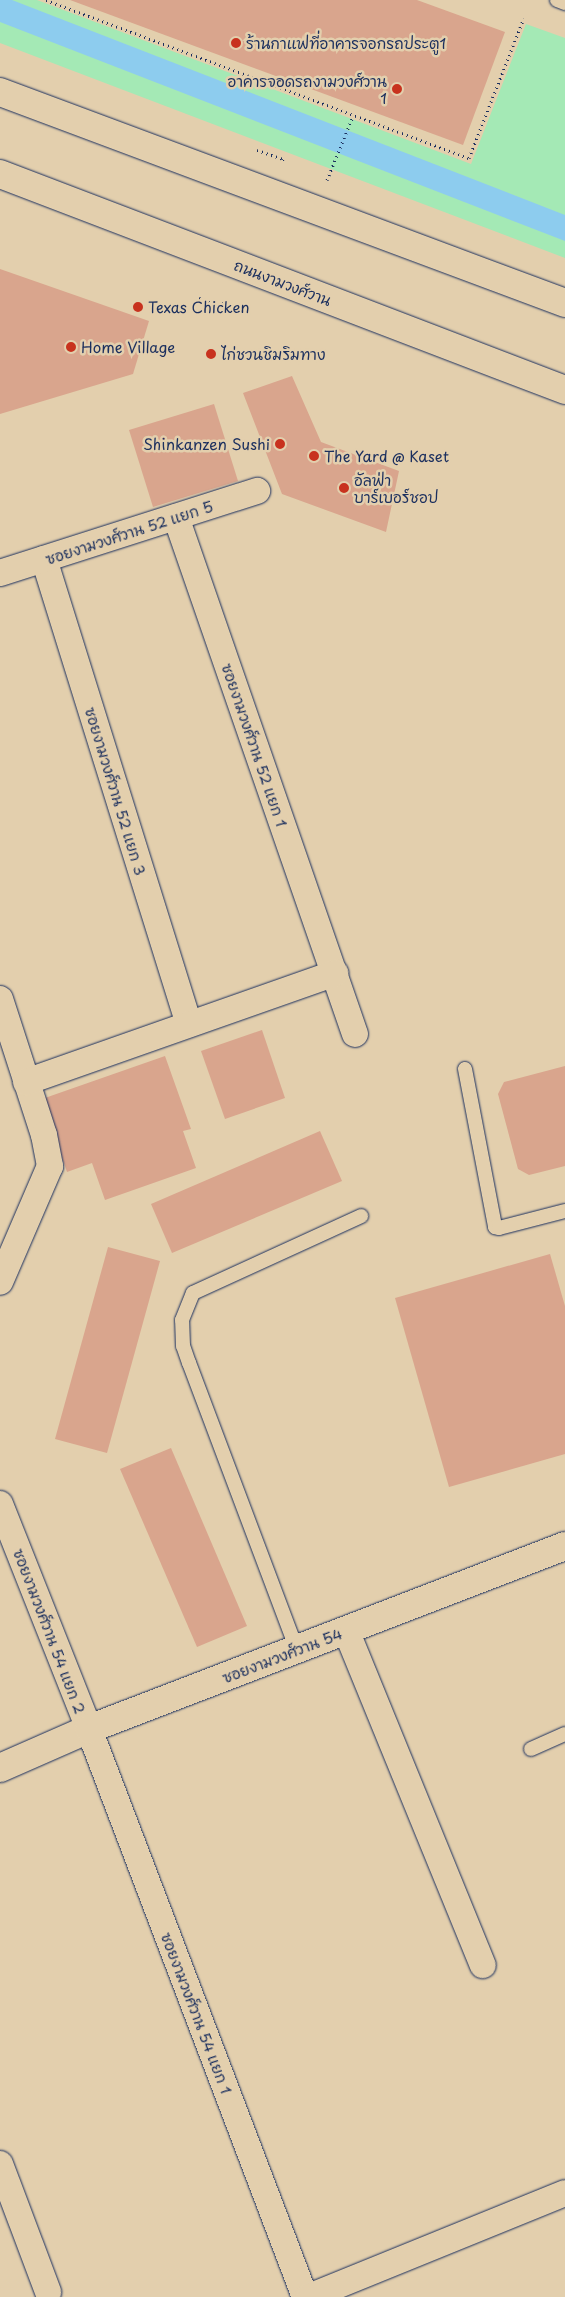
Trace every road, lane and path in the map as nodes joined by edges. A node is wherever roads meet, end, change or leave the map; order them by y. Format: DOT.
graph roads {
  1 [pos="46,0"];
  2 [pos="557,0"];
  3 [pos="565,3"];
  4 [pos="524,18"];
  5 [pos="0,92"];
  6 [pos="353,116"];
  7 [pos="258,150"];
  8 [pos="281,163"];
  9 [pos="0,174"];
  10 [pos="327,180"];
  11 [pos="199,298"];
  12 [pos="224,301"];
  13 [pos="565,303"];
  14 [pos="565,390"];
  15 [pos="257,491"];
  16 [pos="176,517"];
  17 [pos="44,559"];
  18 [pos="0,573"];
  19 [pos="334,973"];
  20 [pos="0,998"];
  21 [pos="189,1024"];
  22 [pos="355,1034"];
  23 [pos="466,1070"];
  24 [pos="26,1082"];
  25 [pos="565,1210"];
  26 [pos="361,1216"];
  27 [pos="0,1282"];
  28 [pos="0,1504"];
  29 [pos="565,1546"];
  30 [pos="346,1630"];
  31 [pos="297,1650"];
  32 [pos="89,1729"];
  33 [pos="565,1734"];
  34 [pos="531,1749"];
  35 [pos="0,1768"];
  36 [pos="483,1966"];
  37 [pos="0,2164"];
  38 [pos="565,2193"];
  39 [pos="48,2292"];
  40 [pos="305,2297"];
  41 [pos="309,2297"];
  1 -- 6 [label="path"];
  2 -- 3 [label="lane"];
  4 -- 6 [label="path"];
  5 -- 13 [label="main road"];
  6 -- 10 [label="path"];
  7 -- 8 [label="path"];
  9 -- 14 [label="main road, ถนนงามวงศ์วาน"];
  11 -- 12 [label="path"];
  15 -- 16 [label="street, ซอยงามวงศ์วาน 52 แยก 5"];
  16 -- 17 [label="street, ซอยงามวงศ์วาน 52 แยก 5"];
  16 -- 19 [label="street, ซอยงามวงศ์วาน 52 แยก 1"];
  17 -- 18 [label="street, ซอยงามวงศ์วาน 52 แยก 5"];
  17 -- 21 [label="street, ซอยงามวงศ์วาน 52 แยก 3"];
  19 -- 21 [label="street"];
  19 -- 22 [label="street, ซอยงามวงศ์วาน 52 แยก 1"];
  20 -- 24 [label="street"];
  21 -- 24 [label="street"];
  23 -- 25 [label="lane"];
  24 -- 27 [label="street"];
  26 -- 31 [label="lane"];
  28 -- 32 [label="street, ซอยงามวงศ์วาน 54 แยก 2"];
  29 -- 30 [label="main road, ซอยงามวงศ์วาน 54"];
  30 -- 31 [label="main road, ซอยงามวงศ์วาน 54"];
  30 -- 36 [label="street"];
  31 -- 32 [label="main road, ซอยงามวงศ์วาน 54"];
  32 -- 35 [label="main road, ซอยงามวงศ์วาน 54"];
  32 -- 40 [label="street, ซอยงามวงศ์วาน 54 แยก 1"];
  33 -- 34 [label="lane"];
  37 -- 39 [label="street"];
  38 -- 41 [label="street"];
}
